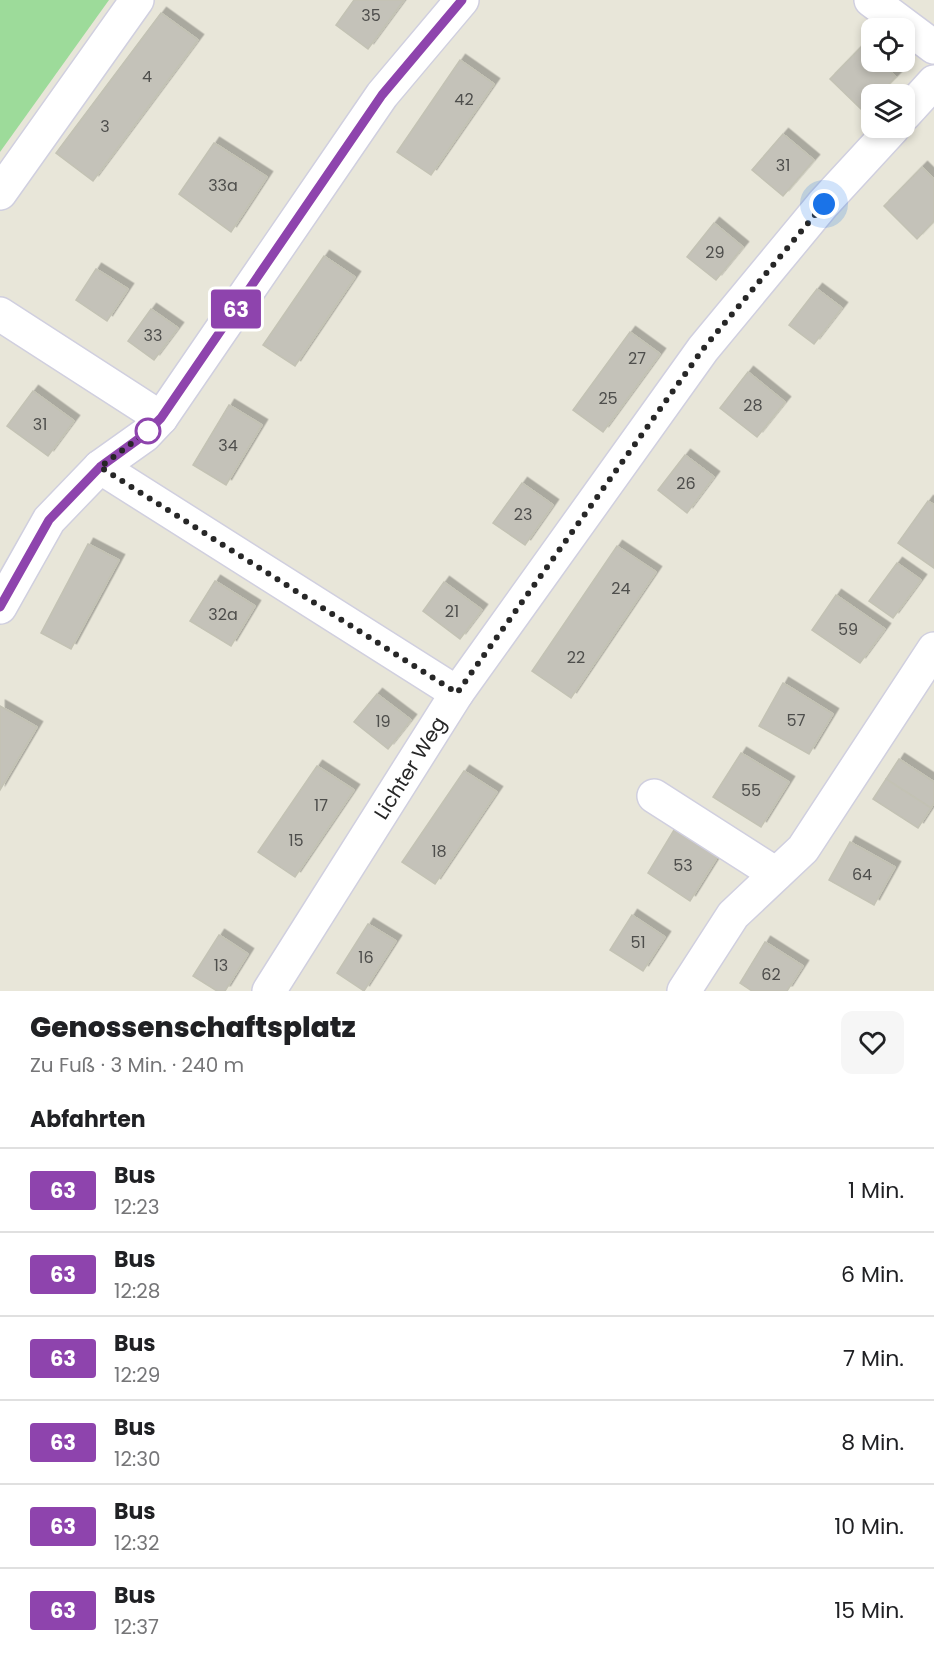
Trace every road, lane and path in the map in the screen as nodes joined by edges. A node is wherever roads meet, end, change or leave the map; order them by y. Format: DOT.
graph roads {
  1 [pos="137,0"];
  2 [pos="462,0"];
  3 [pos="871,0"];
  4 [pos="934,47"];
  5 [pos="934,82"];
  6 [pos="915,103"];
  7 [pos="884,138"];
  8 [pos="0,193"];
  9 [pos="0,314"];
  10 [pos="161,418"];
  11 [pos="100,467"];
  12 [pos="0,607"];
  13 [pos="934,649"];
  14 [pos="457,693"];
  15 [pos="654,796"];
  16 [pos="776,874"];
  17 [pos="269,991"];
  18 [pos="684,991"];
  1 -- 8 [label="street"];
  2 -- 10 [label="street"];
  3 -- 4 [label="street"];
  5 -- 6 [label="street"];
  7 -- 14 [label="street, Lichter Weg"];
  9 -- 10 [label="street"];
  10 -- 11 [label="street"];
  11 -- 12 [label="street"];
  11 -- 14 [label="street"];
  13 -- 16 [label="street"];
  14 -- 17 [label="street, Lichter Weg"];
  15 -- 16 [label="street"];
  16 -- 18 [label="street"];
}
